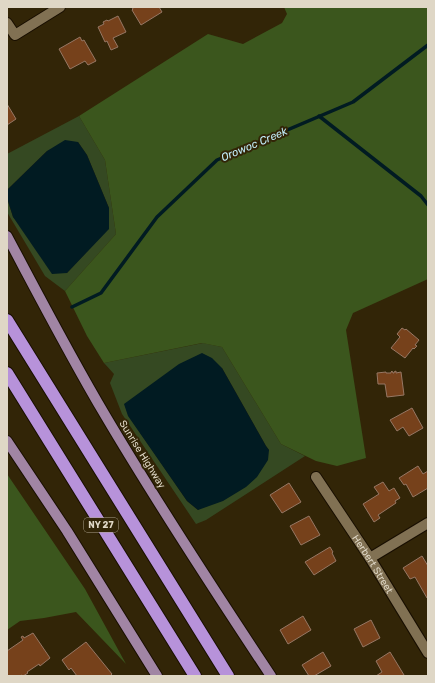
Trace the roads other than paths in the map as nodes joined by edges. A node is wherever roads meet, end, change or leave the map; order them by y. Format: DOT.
graph roads {
  1 [pos="60,7"];
  2 [pos="7,23"];
  3 [pos="7,236"];
  4 [pos="7,320"];
  5 [pos="7,373"];
  6 [pos="7,440"];
  7 [pos="316,477"];
  8 [pos="428,523"];
  9 [pos="370,558"];
  10 [pos="203,636"];
  11 [pos="428,653"];
  12 [pos="157,676"];
  13 [pos="195,676"];
  14 [pos="228,676"];
  15 [pos="236,676"];
  16 [pos="270,676"];
  1 -- 2 [label="street"];
  3 -- 16 [label="main road, Sunrise Highway"];
  4 -- 10 [label="highway, NY 27"];
  5 -- 13 [label="highway, NY 27"];
  6 -- 12 [label="main road"];
  7 -- 9 [label="street, Herbert Street"];
  8 -- 9 [label="street"];
  9 -- 11 [label="street, Herbert Street"];
  10 -- 14 [label="highway, NY 27"];
  10 -- 15 [label="highway"];
}
